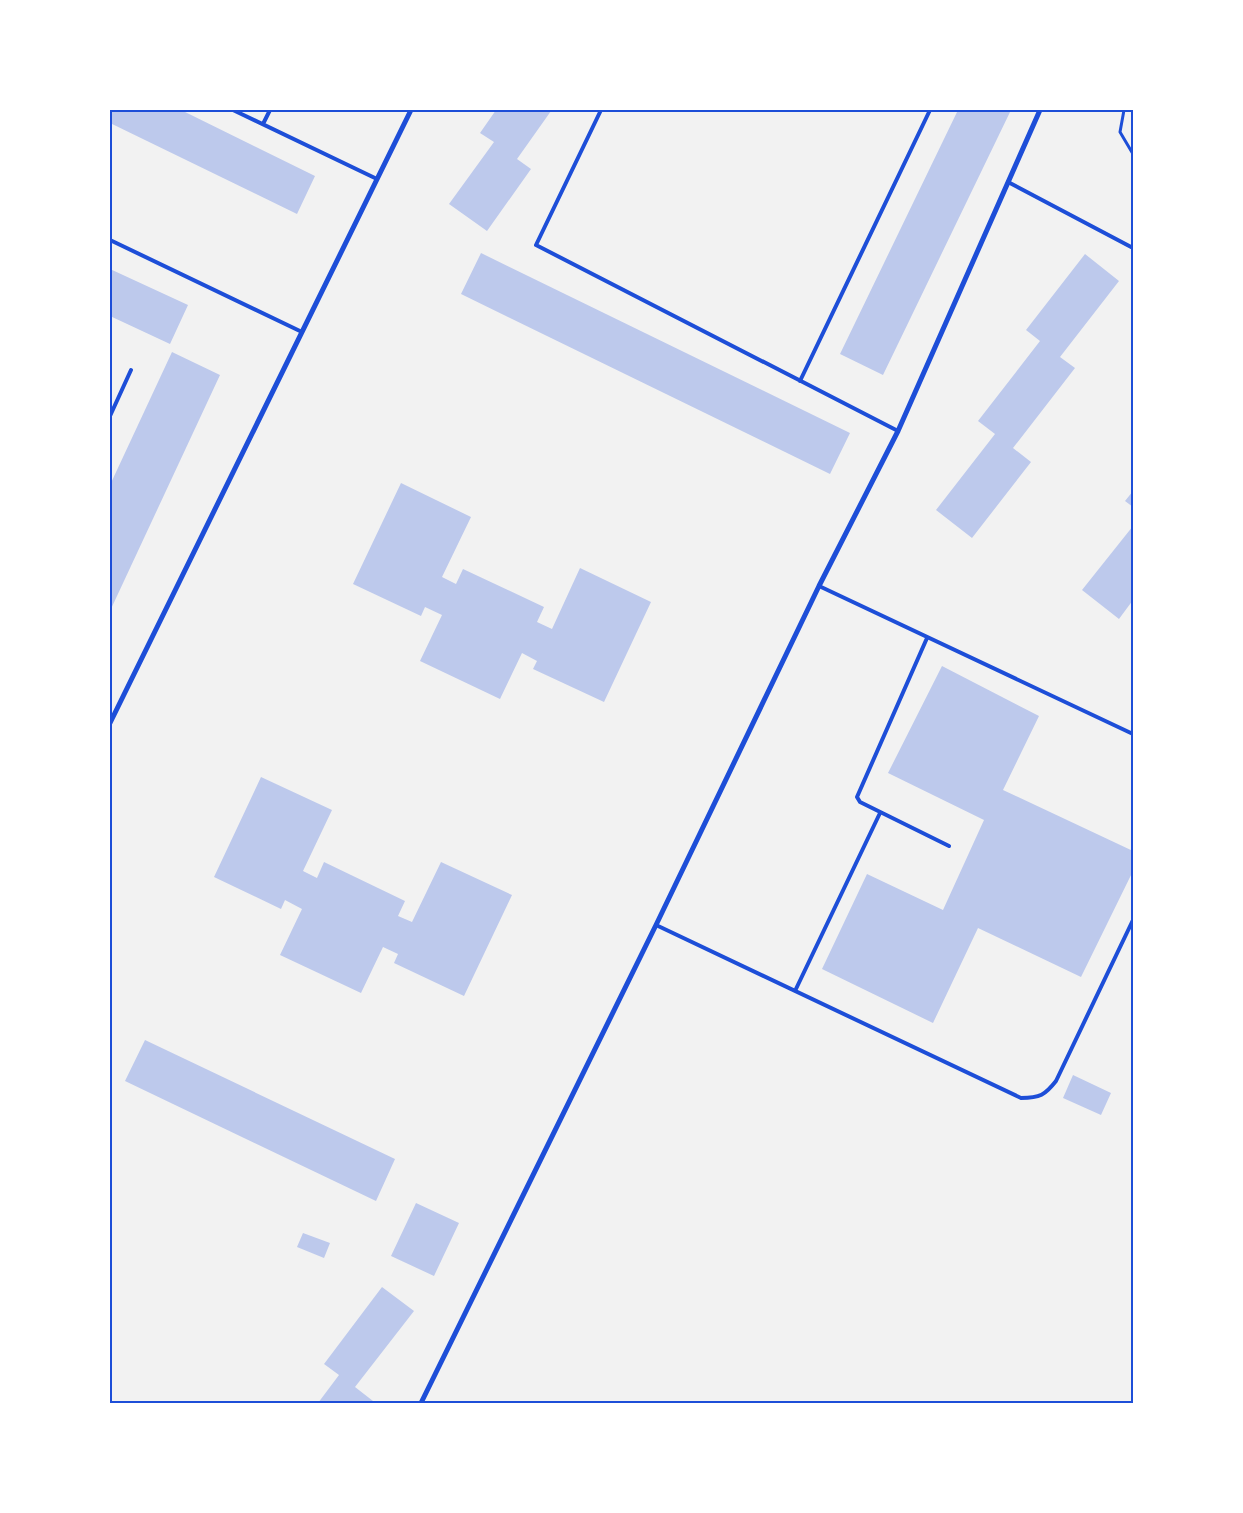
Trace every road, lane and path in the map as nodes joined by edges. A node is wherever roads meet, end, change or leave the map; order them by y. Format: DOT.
graph roads {
  1 [pos="233,110"];
  2 [pos="270,110"];
  3 [pos="411,110"];
  4 [pos="601,110"];
  5 [pos="930,110"];
  6 [pos="1040,110"];
  7 [pos="1124,110"];
  8 [pos="263,124"];
  9 [pos="1133,154"];
  10 [pos="377,179"];
  11 [pos="1008,182"];
  12 [pos="110,240"];
  13 [pos="1133,248"];
  14 [pos="302,332"];
  15 [pos="131,370"];
  16 [pos="800,381"];
  17 [pos="110,416"];
  18 [pos="898,431"];
  19 [pos="819,586"];
  20 [pos="927,638"];
  21 [pos="110,723"];
  22 [pos="1133,734"];
  23 [pos="880,813"];
  24 [pos="949,846"];
  25 [pos="1133,920"];
  26 [pos="656,925"];
  27 [pos="795,991"];
  28 [pos="420,1403"];
  1 -- 8 [label="lane"];
  2 -- 8 [label="lane"];
  3 -- 10 [label="street"];
  4 -- 16 [label="lane"];
  5 -- 16 [label="lane"];
  6 -- 11 [label="street"];
  7 -- 9 [label="path"];
  8 -- 10 [label="lane"];
  10 -- 14 [label="street"];
  11 -- 13 [label="lane"];
  11 -- 18 [label="street"];
  12 -- 14 [label="lane"];
  14 -- 21 [label="street"];
  15 -- 17 [label="lane"];
  16 -- 18 [label="lane"];
  18 -- 19 [label="street"];
  19 -- 20 [label="lane"];
  19 -- 26 [label="street"];
  20 -- 22 [label="lane"];
  20 -- 23 [label="lane"];
  23 -- 24 [label="lane"];
  23 -- 27 [label="lane"];
  25 -- 27 [label="lane"];
  26 -- 27 [label="lane"];
  26 -- 28 [label="street"];
}
